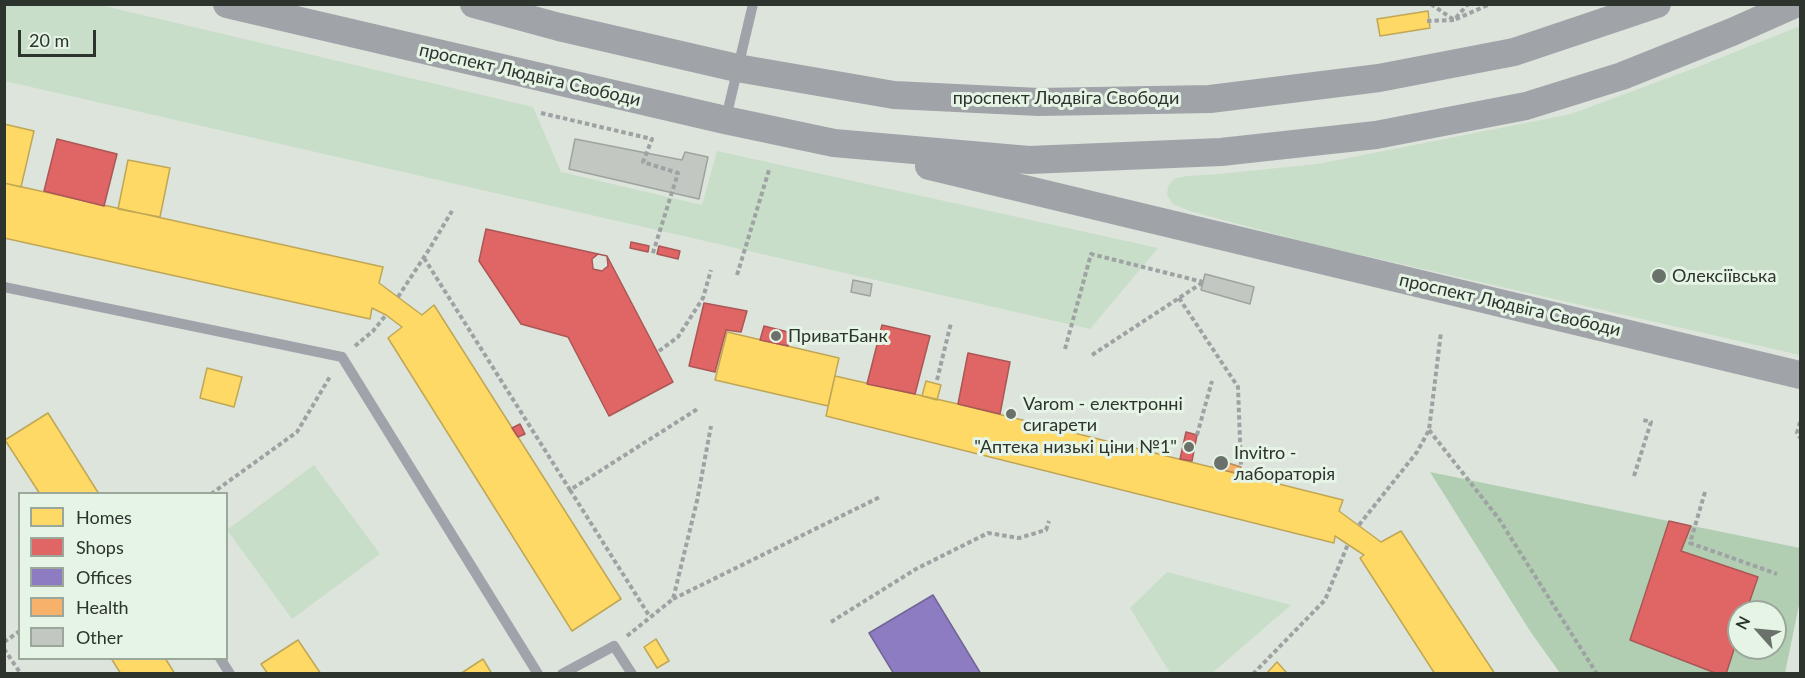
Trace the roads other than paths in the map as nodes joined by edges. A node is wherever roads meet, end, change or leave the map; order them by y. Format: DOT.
graph roads {
  1 [pos="227,4"];
  2 [pos="474,4"];
  3 [pos="753,4"];
  4 [pos="1657,4"];
  5 [pos="1795,4"];
  6 [pos="737,68"];
  7 [pos="725,120"];
  8 [pos="834,143"];
  9 [pos="4,287"];
  10 [pos="1800,375"];
  11 [pos="221,660"];
  12 [pos="230,674"];
  13 [pos="538,674"];
  14 [pos="562,674"];
  15 [pos="632,674"];
  1 -- 7 [label="main road, проспект Людвіга Свободи"];
  2 -- 6 [label="main road, проспект Людвіга Свободи"];
  3 -- 6 [label="lane"];
  4 -- 6 [label="main road, проспект Людвіга Свободи"];
  5 -- 8 [label="main road, проспект Людвіга Свободи"];
  6 -- 7 [label="lane"];
  7 -- 8 [label="main road, проспект Людвіга Свободи"];
  8 -- 10 [label="main road, проспект Людвіга Свободи"];
  9 -- 13 [label="lane"];
  11 -- 12 [label="lane"];
  14 -- 15 [label="lane"];
}
